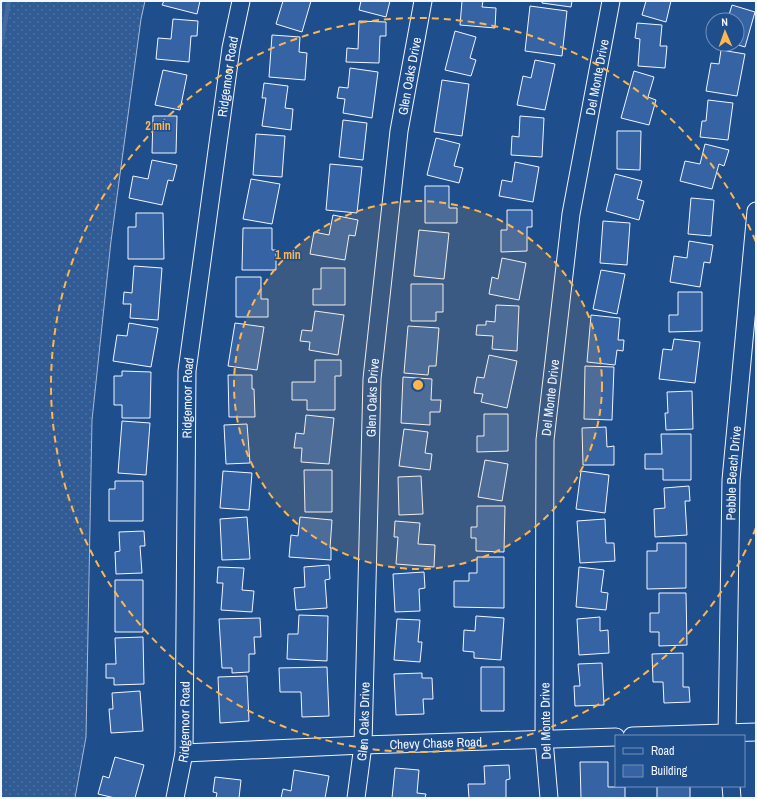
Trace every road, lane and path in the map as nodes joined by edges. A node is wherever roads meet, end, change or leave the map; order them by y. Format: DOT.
graph roads {
  1 [pos="241,1"];
  2 [pos="423,1"];
  3 [pos="611,1"];
  4 [pos="756,211"];
  5 [pos="756,732"];
  6 [pos="727,734"];
  7 [pos="680,735"];
  8 [pos="615,737"];
  9 [pos="544,740"];
  10 [pos="363,745"];
  11 [pos="184,753"];
  12 [pos="731,787"];
  13 [pos="175,798"];
  14 [pos="356,798"];
  15 [pos="549,798"];
  16 [pos="732,798"];
  1 -- 11 [label="street, Ridgemoor Road"];
  2 -- 10 [label="street, Glen Oaks Drive"];
  3 -- 9 [label="street, Del Monte Drive"];
  4 -- 6 [label="street, Pebble Beach Drive"];
  5 -- 6 [label="street"];
  6 -- 7 [label="street"];
  8 -- 9 [label="street, Chevy Chase Road"];
  9 -- 10 [label="street, Chevy Chase Road"];
  9 -- 15 [label="street, Del Monte Drive"];
  10 -- 11 [label="street, Chevy Chase Road"];
  10 -- 14 [label="street, Glen Oaks Drive"];
  11 -- 13 [label="street, Ridgemoor Road"];
  12 -- 16 [label="street"];
}
